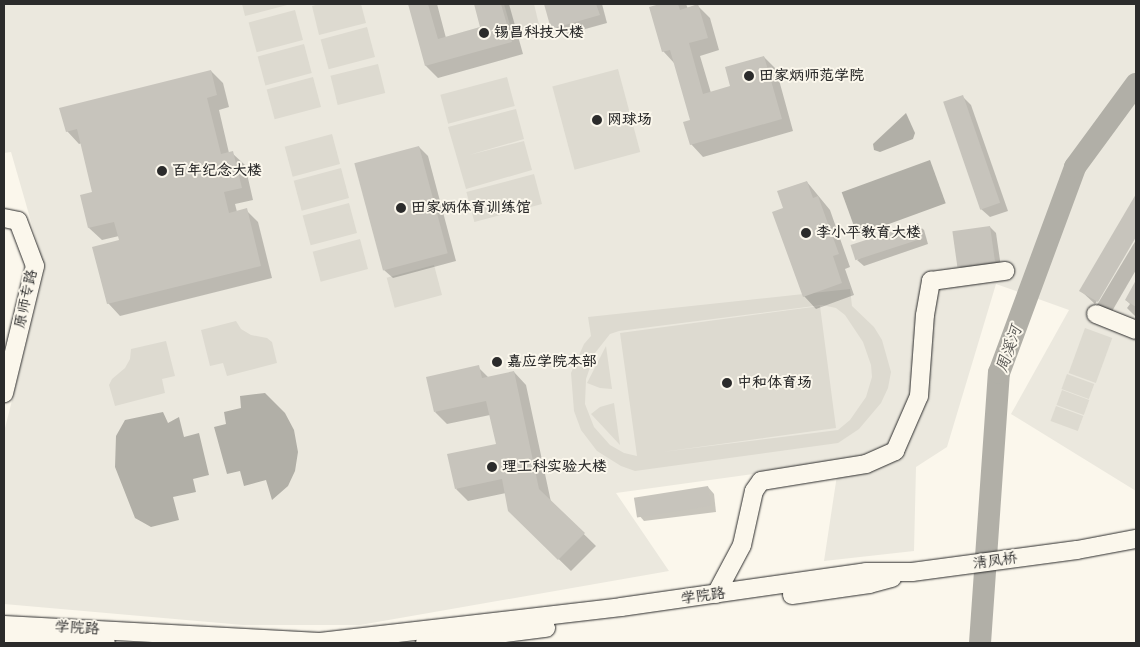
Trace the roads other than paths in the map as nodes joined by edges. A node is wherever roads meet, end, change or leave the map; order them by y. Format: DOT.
graph roads {
  1 [pos="4,218"];
  2 [pos="1005,270"];
  3 [pos="1096,314"];
  4 [pos="1136,330"];
  5 [pos="4,393"];
  6 [pos="1136,539"];
  7 [pos="912,572"];
  8 [pos="716,594"];
  9 [pos="4,624"];
  10 [pos="4,638"];
  11 [pos="106,643"];
  12 [pos="424,643"];
  1 -- 5 [label="street, 原师专路"];
  2 -- 8 [label="street"];
  3 -- 4 [label="street"];
  6 -- 7 [label="street, 清凤桥"];
  7 -- 8 [label="street, 学院路"];
  7 -- 12 [label="street, 学院路"];
  8 -- 9 [label="street, 学院路"];
  10 -- 11 [label="street, 学院路"];
}
